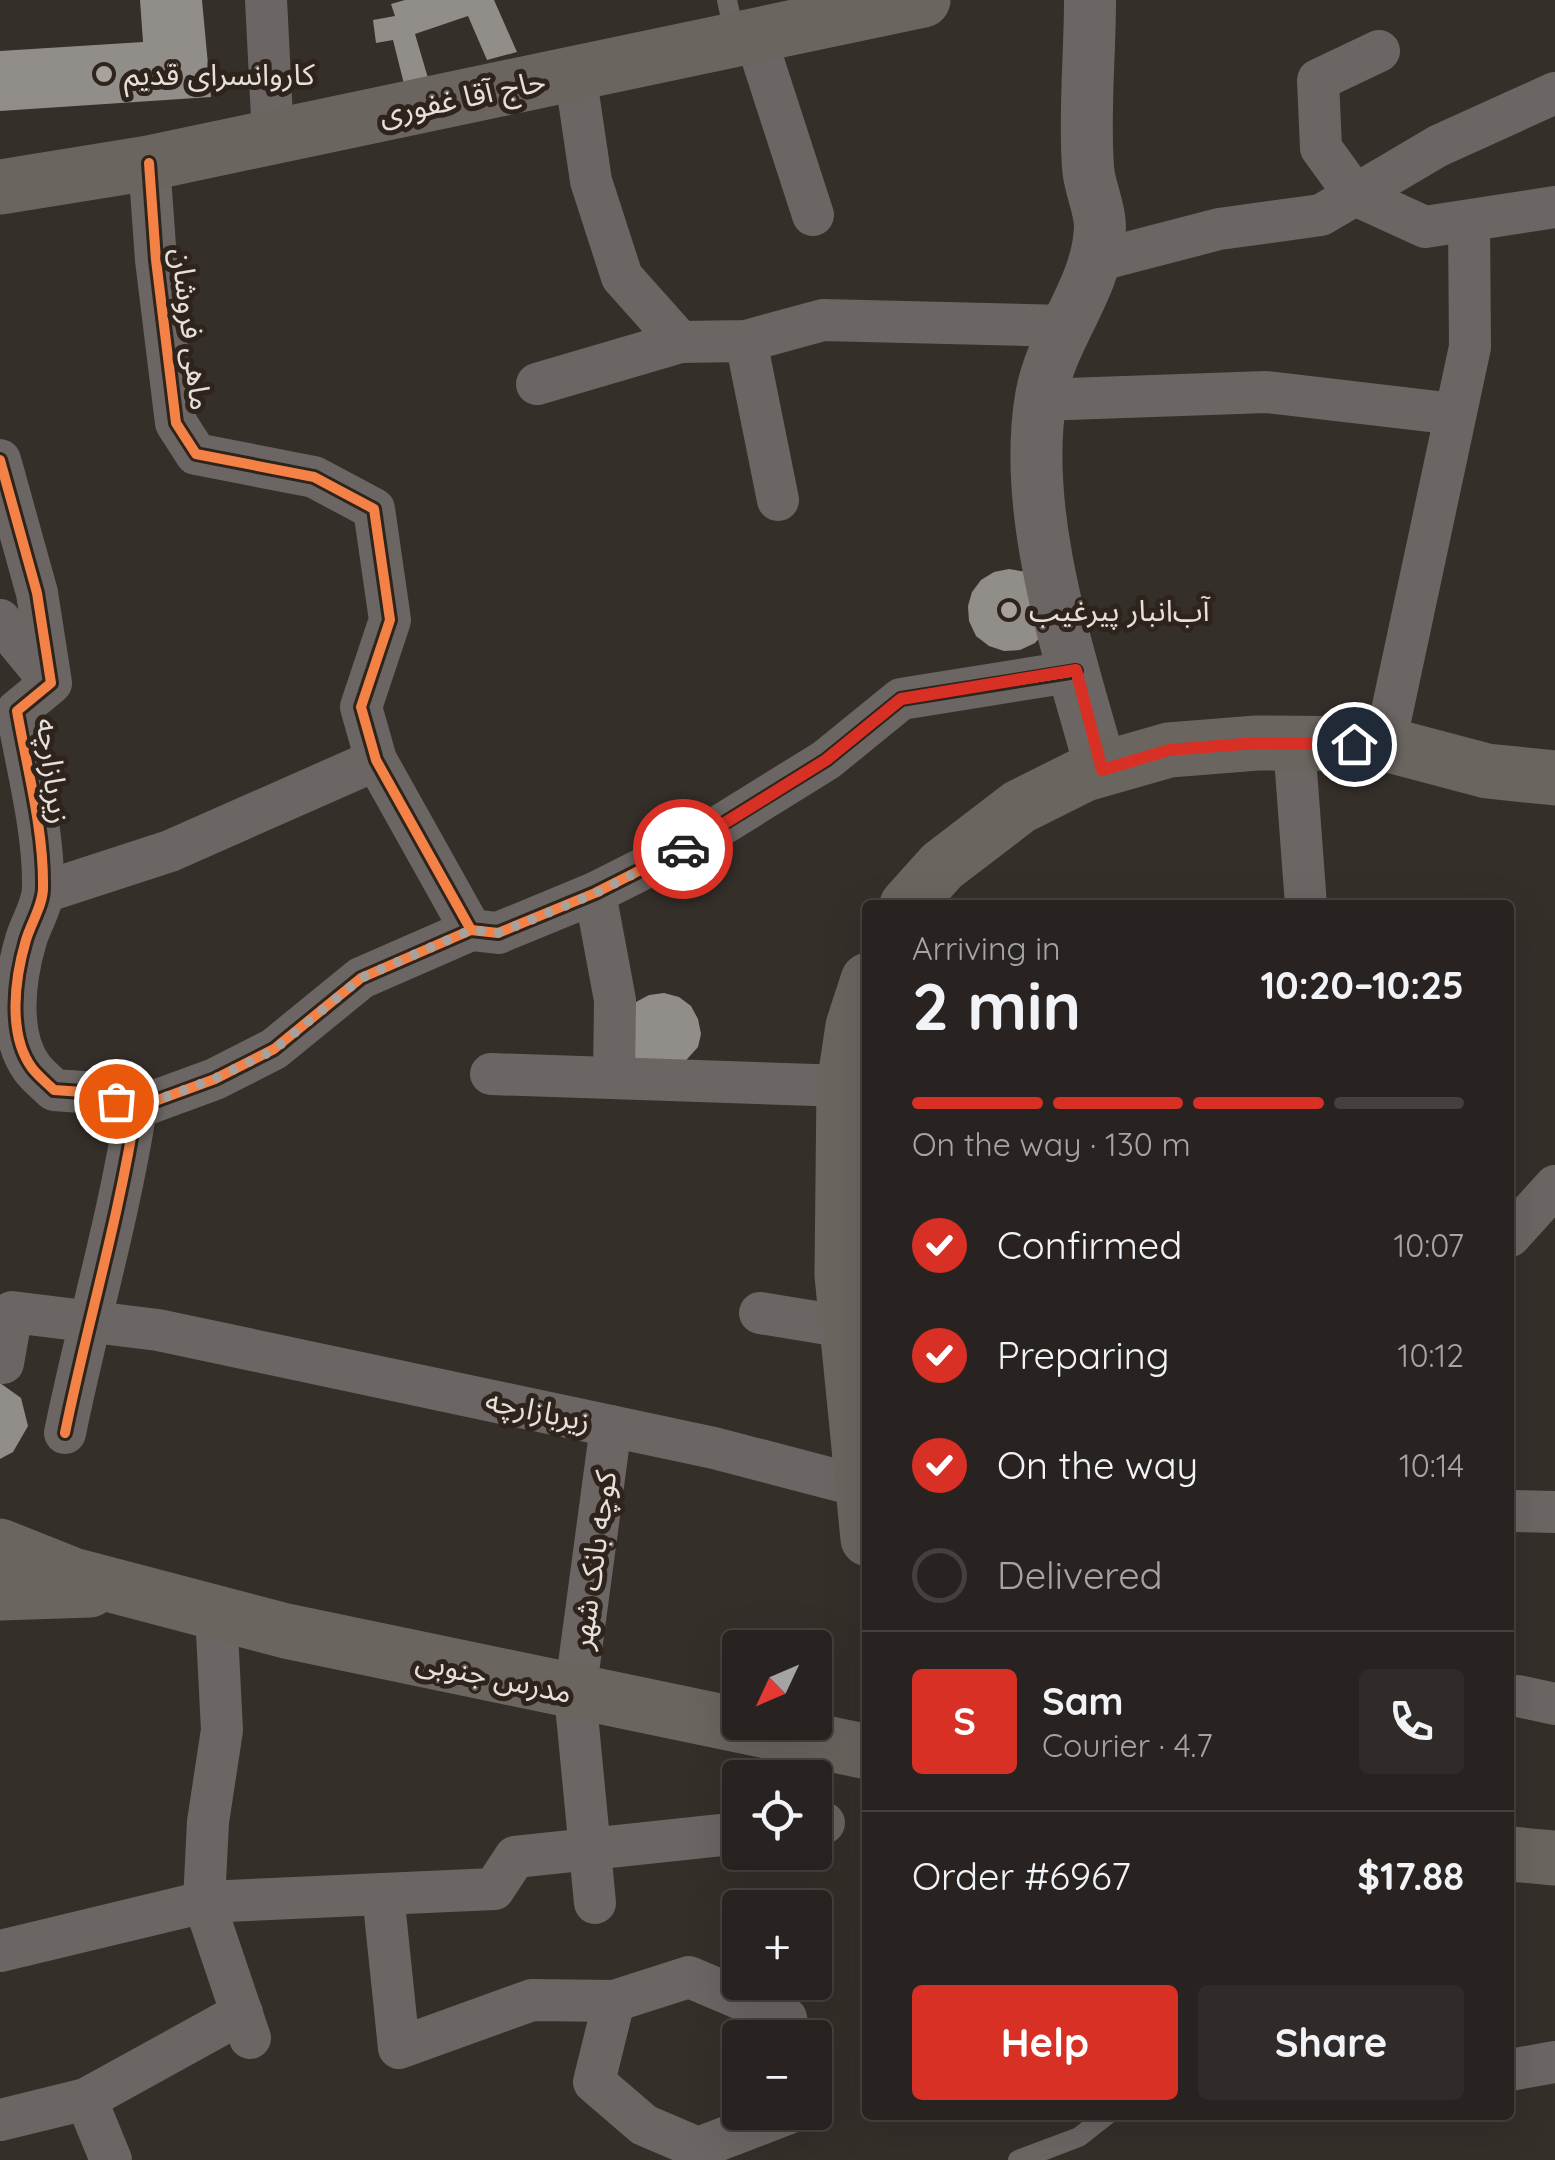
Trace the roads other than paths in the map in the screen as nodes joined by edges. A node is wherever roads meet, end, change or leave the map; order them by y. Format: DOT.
graph roads {
  1 [pos="266,0"];
  2 [pos="923,0"];
  3 [pos="1090,0"];
  4 [pos="740,25"];
  5 [pos="1379,51"];
  6 [pos="576,73"];
  7 [pos="1555,93"];
  8 [pos="273,136"];
  9 [pos="149,163"];
  10 [pos="0,187"];
  11 [pos="1355,195"];
  12 [pos="1555,206"];
  13 [pos="813,215"];
  14 [pos="1469,221"];
  15 [pos="1096,262"];
  16 [pos="1065,326"];
  17 [pos="746,341"];
  18 [pos="680,342"];
  19 [pos="537,384"];
  20 [pos="1040,400"];
  21 [pos="1455,414"];
  22 [pos="0,460"];
  23 [pos="778,500"];
  24 [pos="0,620"];
  25 [pos="1076,670"];
  26 [pos="51,682"];
  27 [pos="1294,744"];
  28 [pos="1384,744"];
  29 [pos="12,760"];
  30 [pos="376,760"];
  31 [pos="1102,770"];
  32 [pos="1555,778"];
  33 [pos="44,892"];
  34 [pos="596,893"];
  35 [pos="911,900"];
  36 [pos="1306,900"];
  37 [pos="471,930"];
  38 [pos="862,998"];
  39 [pos="491,1074"];
  40 [pos="614,1078"];
  41 [pos="844,1086"];
  42 [pos="136,1108"];
  43 [pos="1555,1186"];
  44 [pos="1514,1232"];
  45 [pos="760,1312"];
  46 [pos="88,1320"];
  47 [pos="846,1327"];
  48 [pos="0,1363"];
  49 [pos="611,1426"];
  50 [pos="65,1434"];
  51 [pos="862,1469"];
  52 [pos="862,1503"];
  53 [pos="1514,1511"];
  54 [pos="1555,1512"];
  55 [pos="0,1546"];
  56 [pos="123,1588"];
  57 [pos="0,1593"];
  58 [pos="216,1614"];
  59 [pos="576,1694"];
  60 [pos="862,1751"];
  61 [pos="722,1834"];
  62 [pos="590,1849"];
  63 [pos="1514,1854"];
  64 [pos="1555,1858"];
  65 [pos="383,1894"];
  66 [pos="204,1902"];
  67 [pos="595,1903"];
  68 [pos="0,1951"];
  69 [pos="614,2001"];
  70 [pos="786,2020"];
  71 [pos="1555,2062"];
  72 [pos="1514,2069"];
  73 [pos="86,2098"];
  74 [pos="0,2120"];
  75 [pos="1101,2120"];
  76 [pos="745,2130"];
  77 [pos="111,2160"];
  78 [pos="1018,2160"];
  1 -- 8 [label="street"];
  2 -- 4 [label="main road, حاج آقا غفوری"];
  3 -- 15 [label="street"];
  4 -- 6 [label="main road, حاج آقا غفوری"];
  4 -- 13 [label="street"];
  5 -- 11 [label="street"];
  6 -- 8 [label="main road, حاج آقا غفوری"];
  6 -- 18 [label="street"];
  7 -- 11 [label="street"];
  8 -- 9 [label="main road, حاج آقا غفوری"];
  9 -- 10 [label="main road, حاج آقا غفوری"];
  9 -- 30 [label="street, ماهی فروشان"];
  11 -- 14 [label="street"];
  11 -- 15 [label="street"];
  12 -- 14 [label="street"];
  14 -- 21 [label="street"];
  15 -- 16 [label="street"];
  16 -- 17 [label="street"];
  16 -- 20 [label="street"];
  17 -- 18 [label="street"];
  17 -- 23 [label="street"];
  18 -- 19 [label="street"];
  20 -- 21 [label="street"];
  20 -- 25 [label="street"];
  21 -- 28 [label="street"];
  22 -- 26 [label="street, زیربازارچه"];
  24 -- 26 [label="street"];
  25 -- 31 [label="street"];
  25 -- 34 [label="street"];
  26 -- 29 [label="street, زیربازارچه"];
  27 -- 28 [label="main road"];
  27 -- 31 [label="main road"];
  27 -- 36 [label="street"];
  28 -- 32 [label="main road"];
  29 -- 33 [label="street, زیربازارچه"];
  30 -- 33 [label="street"];
  30 -- 37 [label="street, ماهی فروشان"];
  31 -- 35 [label="main road"];
  33 -- 42 [label="street, زیربازارچه"];
  34 -- 37 [label="street"];
  34 -- 40 [label="street"];
  37 -- 42 [label="street"];
  38 -- 41 [label="main road"];
  39 -- 40 [label="street"];
  40 -- 41 [label="street"];
  41 -- 47 [label="main road"];
  42 -- 46 [label="street"];
  43 -- 44 [label="street"];
  45 -- 47 [label="street"];
  46 -- 48 [label="street, زیربازارچه"];
  46 -- 49 [label="street, زیربازارچه"];
  46 -- 50 [label="street"];
  47 -- 51 [label="main road"];
  49 -- 52 [label="street, زیربازارچه"];
  49 -- 59 [label="street, کوچه بانک شهر"];
  53 -- 54 [label="street"];
  55 -- 56 [label="main road, مدرس جنوبی"];
  56 -- 57 [label="main road"];
  56 -- 58 [label="main road, مدرس جنوبی"];
  58 -- 59 [label="main road, مدرس جنوبی"];
  58 -- 66 [label="street"];
  59 -- 60 [label="main road, مدرس جنوبی"];
  59 -- 62 [label="street, کوچه بانک شهر"];
  61 -- 62 [label="street"];
  62 -- 65 [label="street"];
  62 -- 67 [label="street, کوچه بانک شهر"];
  63 -- 64 [label="main road"];
  65 -- 66 [label="street"];
  65 -- 69 [label="street"];
  66 -- 68 [label="street"];
  66 -- 73 [label="street"];
  69 -- 70 [label="street"];
  69 -- 76 [label="street"];
  71 -- 72 [label="street"];
  73 -- 74 [label="street"];
  73 -- 77 [label="street"];
  75 -- 78 [label="lane"];
}
